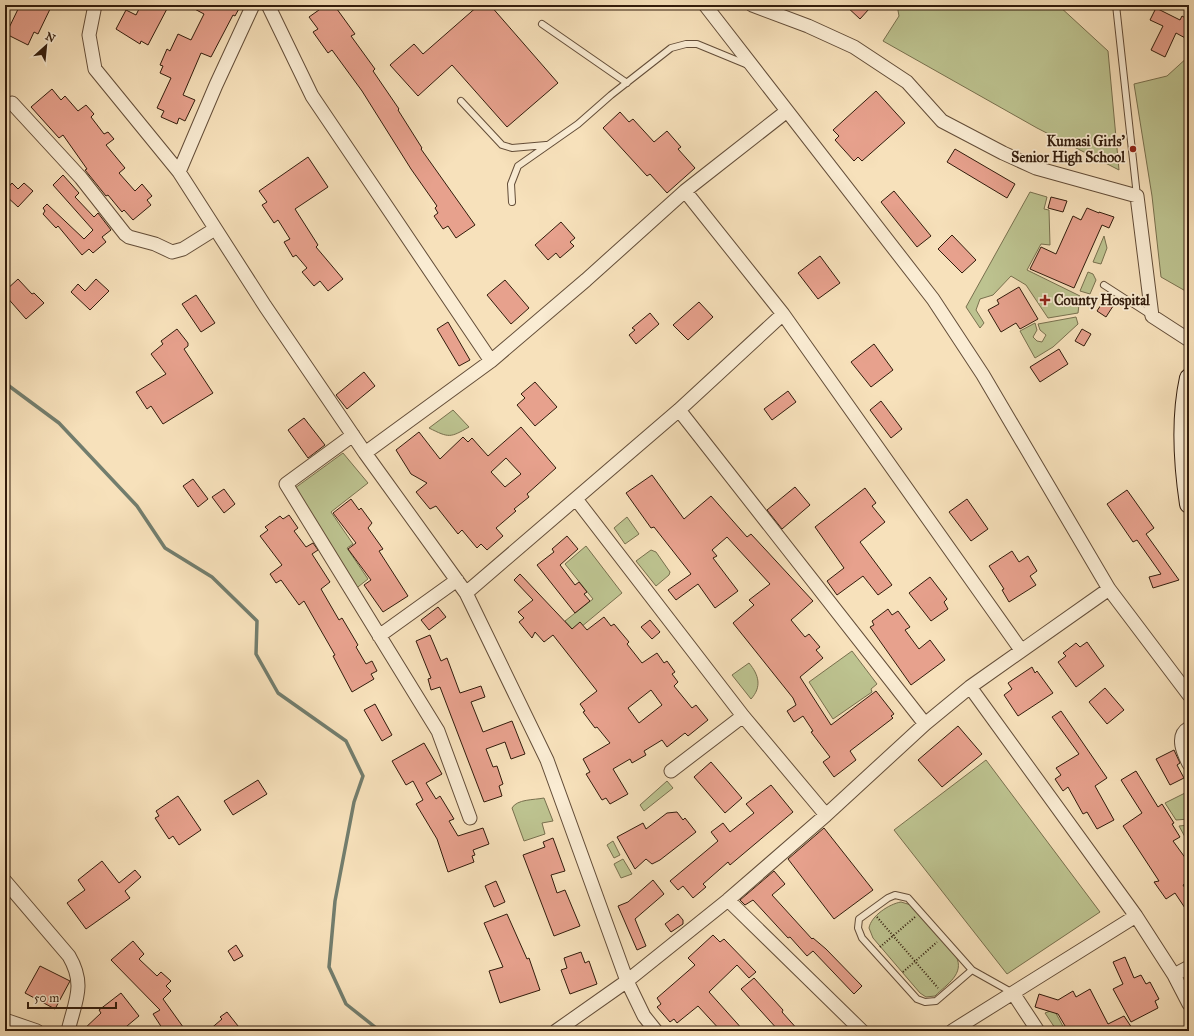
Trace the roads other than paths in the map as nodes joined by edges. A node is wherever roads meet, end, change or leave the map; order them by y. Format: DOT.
graph roads {
  1 [pos="95,5"];
  2 [pos="253,5"];
  3 [pos="268,5"];
  4 [pos="705,5"];
  5 [pos="752,5"];
  6 [pos="1116,5"];
  7 [pos="542,24"];
  8 [pos="753,67"];
  9 [pos="627,83"];
  10 [pos="461,101"];
  11 [pos="12,102"];
  12 [pos="786,111"];
  13 [pos="548,145"];
  14 [pos="179,172"];
  15 [pos="685,191"];
  16 [pos="1138,196"];
  17 [pos="512,202"];
  18 [pos="215,229"];
  19 [pos="1104,285"];
  20 [pos="783,314"];
  21 [pos="1152,316"];
  22 [pos="1189,340"];
  23 [pos="491,361"];
  24 [pos="1189,378"];
  25 [pos="679,410"];
  26 [pos="353,435"];
  27 [pos="365,453"];
  28 [pos="576,499"];
  29 [pos="1189,504"];
  30 [pos="457,580"];
  31 [pos="1109,589"];
  32 [pos="466,593"];
  33 [pos="379,636"];
  34 [pos="1021,650"];
  35 [pos="970,687"];
  36 [pos="1189,695"];
  37 [pos="743,716"];
  38 [pos="925,724"];
  39 [pos="1189,728"];
  40 [pos="1189,764"];
  41 [pos="671,771"];
  42 [pos="826,815"];
  43 [pos="470,818"];
  44 [pos="5,881"];
  45 [pos="728,900"];
  46 [pos="1136,916"];
  47 [pos="1189,966"];
  48 [pos="972,970"];
  49 [pos="1174,975"];
  50 [pos="627,981"];
  51 [pos="1013,992"];
  52 [pos="1189,1004"];
  53 [pos="5,1020"];
  54 [pos="36,1031"];
  55 [pos="68,1031"];
  56 [pos="556,1031"];
  57 [pos="656,1031"];
  58 [pos="862,1031"];
  59 [pos="952,1031"];
  60 [pos="1038,1031"];
  1 -- 14 [label="street"];
  2 -- 14 [label="street"];
  3 -- 23 [label="street"];
  4 -- 8 [label="street"];
  5 -- 16 [label="street"];
  6 -- 16 [label="lane"];
  7 -- 9 [label="lane"];
  8 -- 9 [label="lane"];
  8 -- 12 [label="street"];
  9 -- 13 [label="lane"];
  10 -- 13 [label="lane"];
  11 -- 18 [label="street"];
  12 -- 15 [label="street"];
  12 -- 31 [label="street"];
  13 -- 17 [label="lane"];
  14 -- 18 [label="street"];
  15 -- 20 [label="street"];
  15 -- 23 [label="street"];
  16 -- 21 [label="street"];
  18 -- 26 [label="street"];
  19 -- 21 [label="lane"];
  20 -- 25 [label="street"];
  20 -- 34 [label="street"];
  21 -- 22 [label="street"];
  23 -- 27 [label="street"];
  24 -- 29 [label="main road"];
  25 -- 28 [label="street"];
  25 -- 38 [label="street"];
  26 -- 27 [label="street"];
  26 -- 33 [label="street"];
  27 -- 30 [label="street"];
  28 -- 32 [label="street"];
  28 -- 37 [label="street"];
  30 -- 32 [label="street"];
  30 -- 33 [label="street"];
  31 -- 34 [label="street"];
  31 -- 36 [label="street"];
  32 -- 50 [label="street"];
  33 -- 43 [label="street"];
  34 -- 35 [label="street"];
  35 -- 38 [label="street"];
  35 -- 46 [label="street"];
  37 -- 41 [label="street"];
  37 -- 42 [label="street"];
  38 -- 42 [label="street"];
  39 -- 40 [label="street"];
  42 -- 45 [label="street"];
  44 -- 55 [label="street"];
  45 -- 50 [label="street"];
  45 -- 58 [label="street"];
  46 -- 49 [label="street"];
  46 -- 51 [label="street"];
  47 -- 49 [label="street"];
  48 -- 48 [label="lane"];
  48 -- 51 [label="lane"];
  49 -- 52 [label="street"];
  50 -- 56 [label="street"];
  50 -- 57 [label="street"];
  51 -- 59 [label="street"];
  51 -- 60 [label="street"];
  53 -- 54 [label="street"];
}
